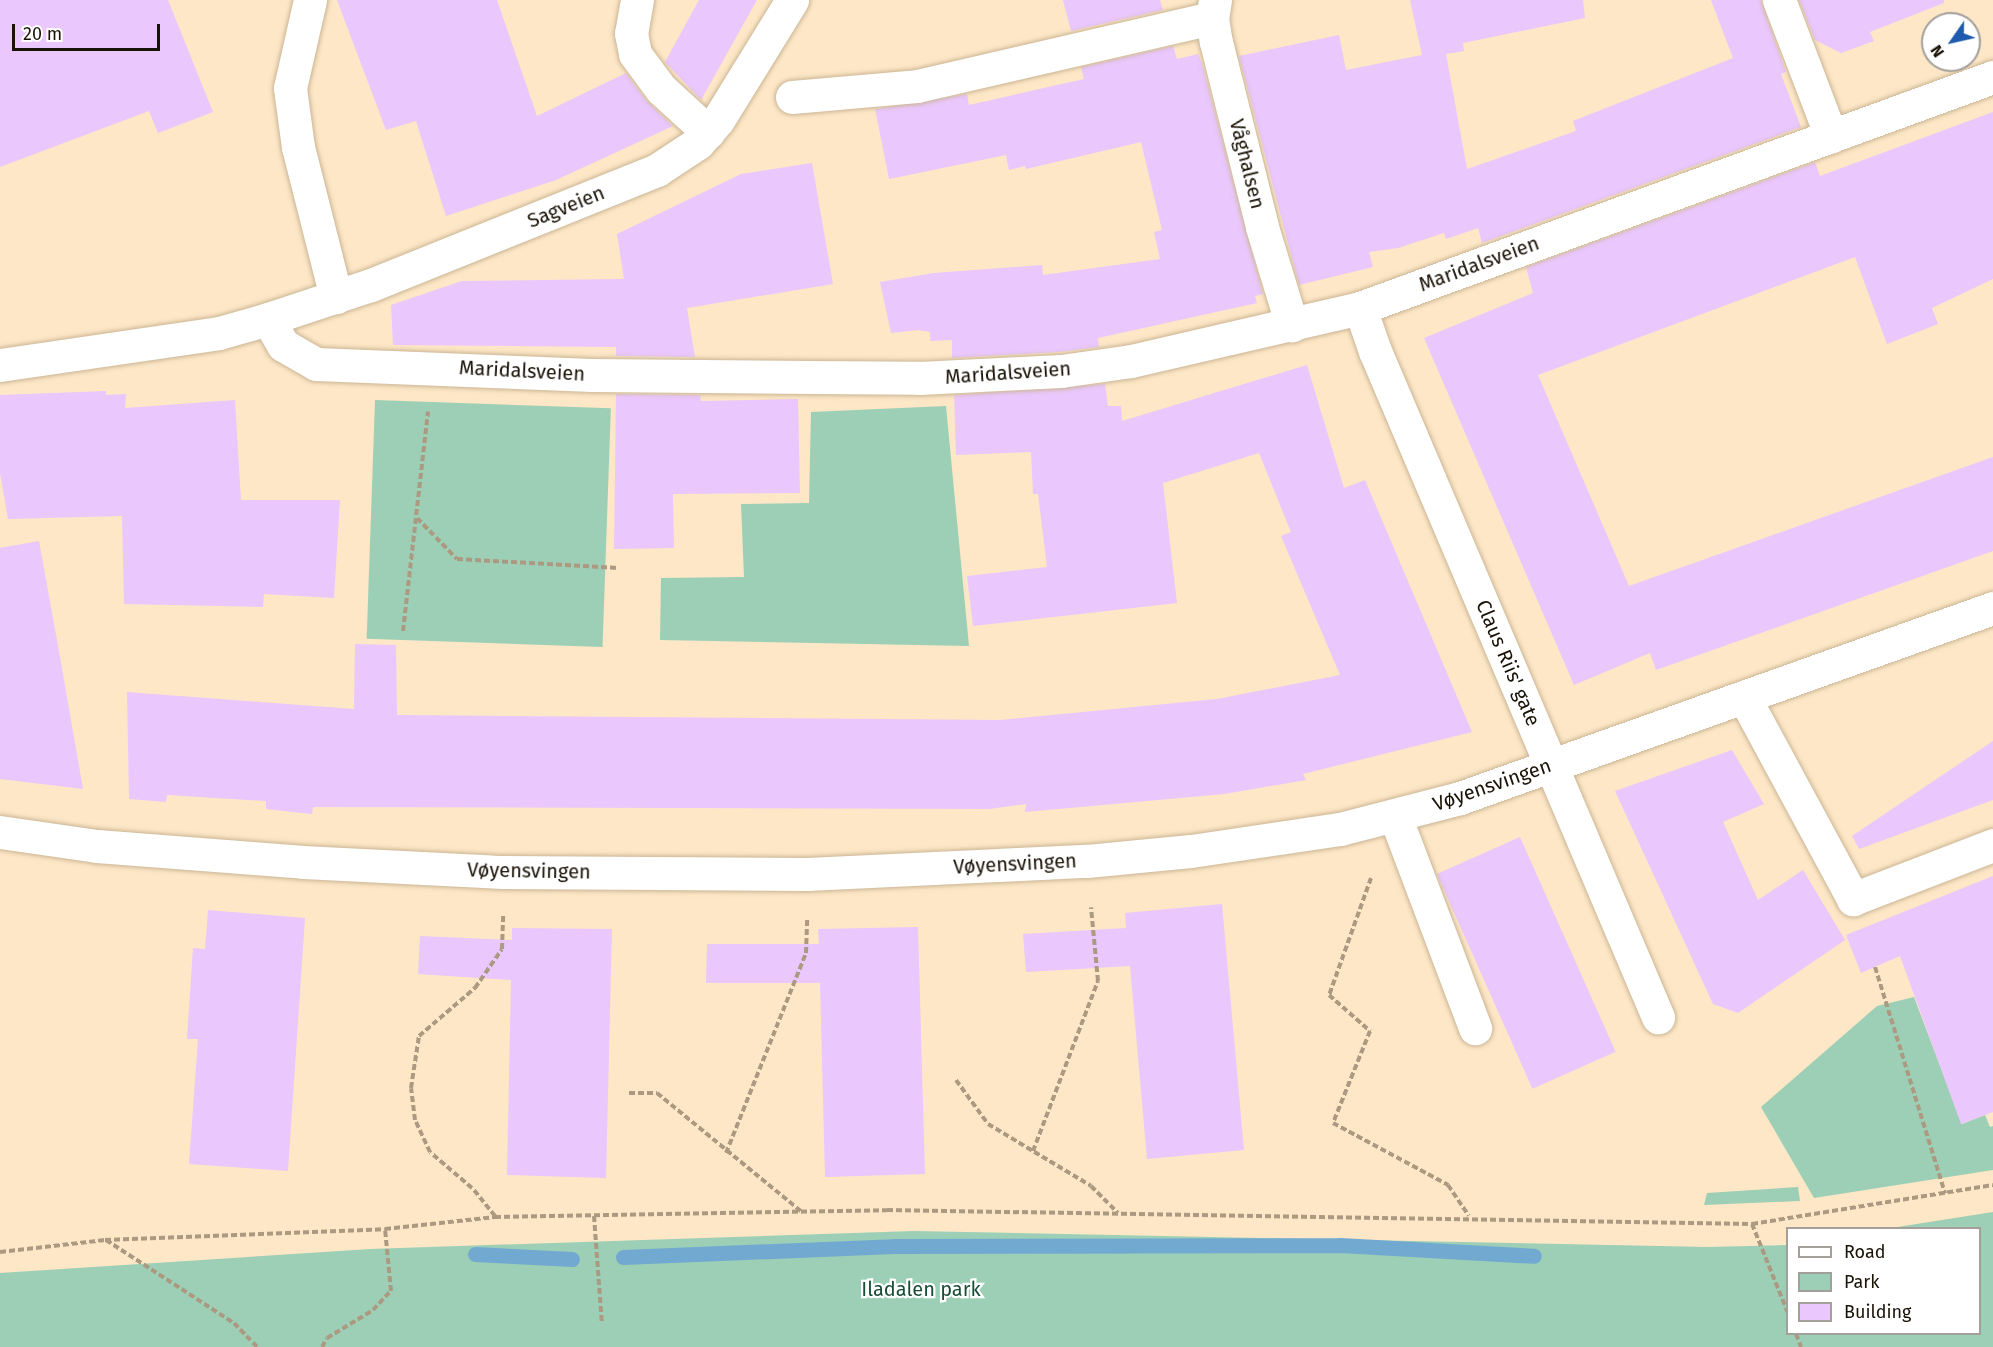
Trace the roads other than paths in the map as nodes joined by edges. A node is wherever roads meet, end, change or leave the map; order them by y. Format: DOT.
graph roads {
  1 [pos="310,0"];
  2 [pos="637,0"];
  3 [pos="792,0"];
  4 [pos="1779,0"];
  5 [pos="1213,9"];
  6 [pos="1993,77"];
  7 [pos="792,97"];
  8 [pos="708,132"];
  9 [pos="1831,136"];
  10 [pos="336,297"];
  11 [pos="1360,308"];
  12 [pos="268,319"];
  13 [pos="1292,326"];
  14 [pos="0,365"];
  15 [pos="1993,608"];
  16 [pos="1744,697"];
  17 [pos="1551,766"];
  18 [pos="1395,816"];
  19 [pos="0,832"];
  20 [pos="1993,845"];
  21 [pos="1658,1017"];
  22 [pos="1475,1028"];
  1 -- 10 [label="street"];
  2 -- 8 [label="street"];
  3 -- 8 [label="street, Sagveien"];
  4 -- 9 [label="street"];
  5 -- 7 [label="street"];
  5 -- 13 [label="street, Våghalsen"];
  6 -- 9 [label="street, Maridalsveien"];
  8 -- 10 [label="street, Sagveien"];
  9 -- 11 [label="street, Maridalsveien"];
  10 -- 12 [label="street, Sagveien"];
  11 -- 13 [label="street, Maridalsveien"];
  11 -- 17 [label="street, Claus Riis' gate"];
  12 -- 13 [label="street, Maridalsveien"];
  12 -- 14 [label="street"];
  15 -- 16 [label="street, Vøyensvingen"];
  16 -- 17 [label="street, Vøyensvingen"];
  16 -- 20 [label="street"];
  17 -- 18 [label="street, Vøyensvingen"];
  17 -- 21 [label="street, Claus Riis' gate"];
  18 -- 19 [label="street, Vøyensvingen"];
  18 -- 22 [label="street"];
}
